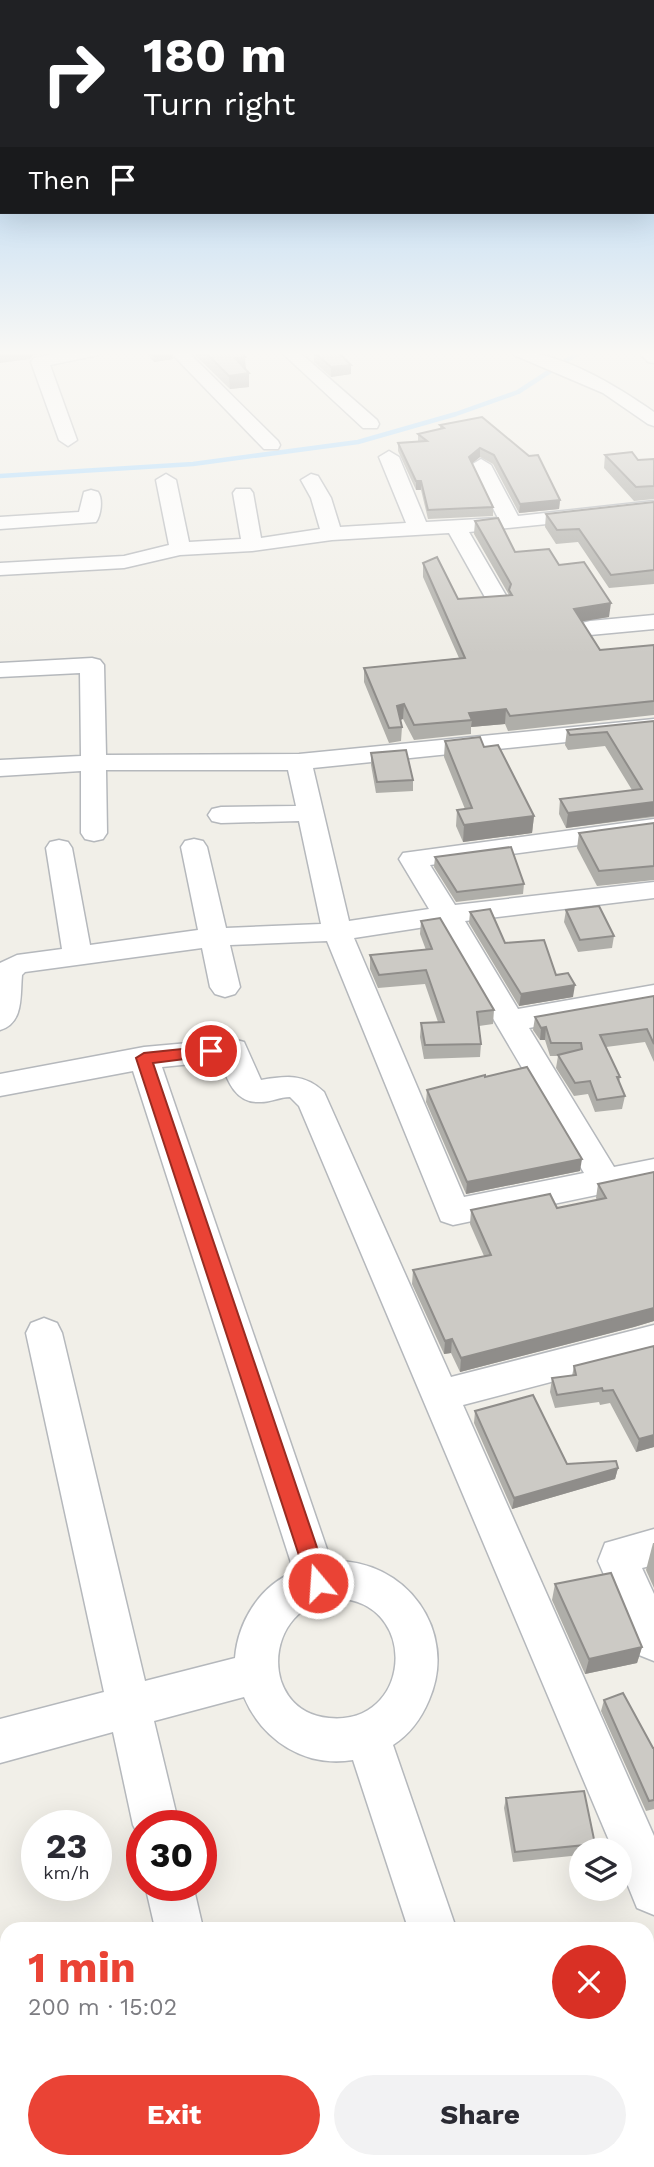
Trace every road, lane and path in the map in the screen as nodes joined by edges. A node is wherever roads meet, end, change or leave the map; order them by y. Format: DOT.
graph roads {
  1 [pos="389,457"];
  2 [pos="481,465"];
  3 [pos="166,480"];
  4 [pos="311,480"];
  5 [pos="243,493"];
  6 [pos="91,496"];
  7 [pos="654,508"];
  8 [pos="0,523"];
  9 [pos="511,523"];
  10 [pos="456,527"];
  11 [pos="419,529"];
  12 [pos="332,534"];
  13 [pos="252,545"];
  14 [pos="180,549"];
  15 [pos="0,569"];
  16 [pos="497,598"];
  17 [pos="654,622"];
  18 [pos="590,628"];
  19 [pos="0,670"];
  20 [pos="654,726"];
  21 [pos="299,762"];
  22 [pos="93,763"];
  23 [pos="0,768"];
  24 [pos="312,813"];
  25 [pos="221,815"];
  26 [pos="654,827"];
  27 [pos="94,833"];
  28 [pos="194,847"];
  29 [pos="59,848"];
  30 [pos="654,890"];
  31 [pos="446,915"];
  32 [pos="337,932"];
  33 [pos="215,937"];
  34 [pos="78,956"];
  35 [pos="225,987"];
  36 [pos="654,995"];
  37 [pos="0,1020"];
  38 [pos="510,1021"];
  39 [pos="144,1058"];
  40 [pos="0,1085"];
  41 [pos="654,1171"];
  42 [pos="606,1181"];
  43 [pos="44,1333"];
  44 [pos="654,1340"];
  45 [pos="440,1395"];
  46 [pos="654,1547"];
  47 [pos="318,1583"];
  48 [pos="654,1641"];
  49 [pos="256,1674"];
  50 [pos="130,1708"];
  51 [pos="366,1735"];
  52 [pos="0,1741"];
  53 [pos="153,1810"];
  54 [pos="654,1891"];
  55 [pos="173,1901"];
  56 [pos="178,1922"];
  57 [pos="430,1922"];
  1 -- 11 [label="street"];
  2 -- 9 [label="street"];
  3 -- 14 [label="street"];
  4 -- 12 [label="street"];
  5 -- 13 [label="street"];
  6 -- 8 [label="street"];
  7 -- 9 [label="street"];
  9 -- 10 [label="street"];
  10 -- 11 [label="street"];
  10 -- 16 [label="street"];
  11 -- 12 [label="street"];
  12 -- 13 [label="street"];
  13 -- 14 [label="street"];
  14 -- 15 [label="street"];
  17 -- 18 [label="street"];
  19 -- 22 [label="street"];
  20 -- 21 [label="street"];
  21 -- 22 [label="street"];
  21 -- 24 [label="street"];
  22 -- 23 [label="street"];
  22 -- 27 [label="street"];
  24 -- 25 [label="street"];
  24 -- 32 [label="street"];
  26 -- 31 [label="street"];
  28 -- 33 [label="street"];
  29 -- 34 [label="street"];
  30 -- 31 [label="street"];
  31 -- 32 [label="street"];
  31 -- 38 [label="street"];
  32 -- 33 [label="street"];
  32 -- 42 [label="street"];
  33 -- 34 [label="street"];
  33 -- 35 [label="street"];
  34 -- 37 [label="street"];
  36 -- 38 [label="street"];
  38 -- 42 [label="street"];
  39 -- 40 [label="street"];
  39 -- 45 [label="street"];
  39 -- 47 [label="street"];
  41 -- 42 [label="street"];
  43 -- 50 [label="street"];
  44 -- 45 [label="street"];
  45 -- 54 [label="street"];
  46 -- 48 [label="street"];
  47 -- 49 [label="street"];
  47 -- 51 [label="street"];
  49 -- 50 [label="street"];
  49 -- 51 [label="street"];
  50 -- 52 [label="street"];
  50 -- 53 [label="street"];
  51 -- 57 [label="street"];
  55 -- 56 [label="street"];
}
